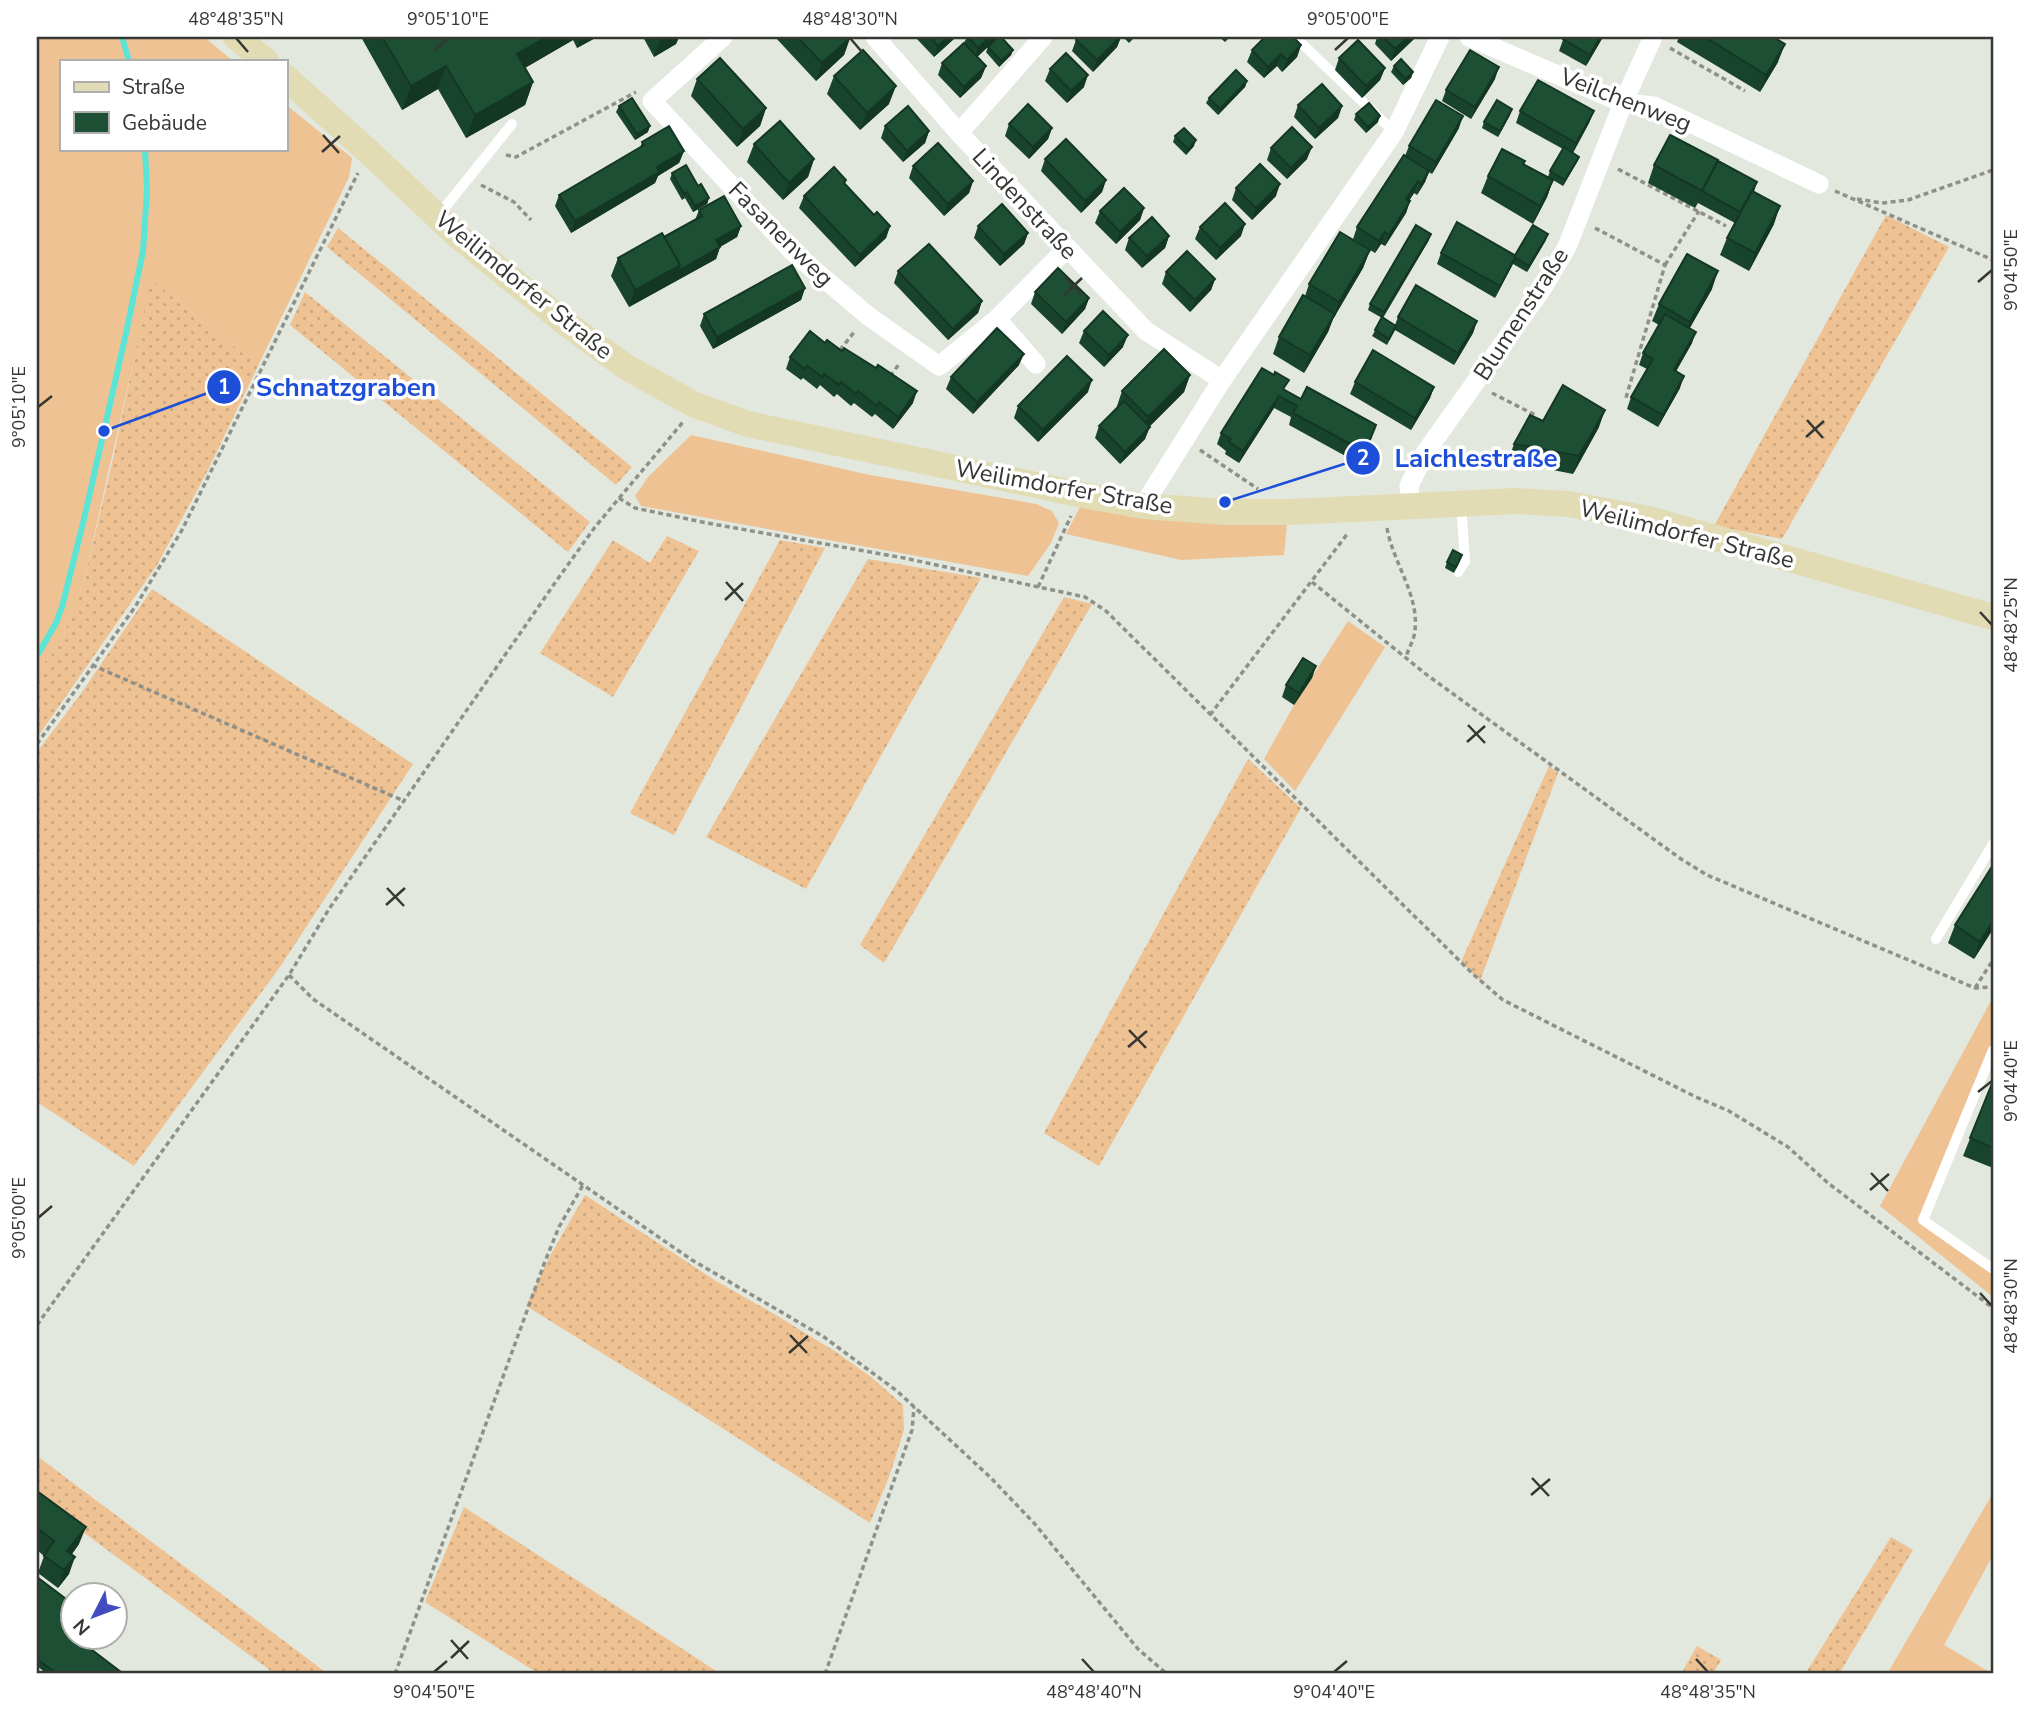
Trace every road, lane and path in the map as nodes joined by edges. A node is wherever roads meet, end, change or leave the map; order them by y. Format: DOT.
graph roads {
  1 [pos="236,37"];
  2 [pos="723,37"];
  3 [pos="876,37"];
  4 [pos="1043,37"];
  5 [pos="1295,37"];
  6 [pos="1440,37"];
  7 [pos="1469,37"];
  8 [pos="1653,37"];
  9 [pos="265,60"];
  10 [pos="287,79"];
  11 [pos="1745,91"];
  12 [pos="625,99"];
  13 [pos="1623,103"];
  14 [pos="513,124"];
  15 [pos="1394,132"];
  16 [pos="959,133"];
  17 [pos="491,152"];
  18 [pos="371,154"];
  19 [pos="1601,160"];
  20 [pos="1993,170"];
  21 [pos="470,179"];
  22 [pos="1819,184"];
  23 [pos="1851,198"];
  24 [pos="1699,211"];
  25 [pos="438,216"];
  26 [pos="1578,219"];
  27 [pos="531,220"];
  28 [pos="1726,226"];
  29 [pos="1066,249"];
  30 [pos="1993,260"];
  31 [pos="1665,265"];
  32 [pos="867,315"];
  33 [pos="998,319"];
  34 [pos="840,350"];
  35 [pos="1036,364"];
  36 [pos="1222,380"];
  37 [pos="1475,384"];
  38 [pos="1625,401"];
  39 [pos="695,405"];
  40 [pos="1535,415"];
  41 [pos="1184,439"];
  42 [pos="1259,490"];
  43 [pos="1083,495"];
  44 [pos="619,498"];
  45 [pos="1461,503"];
  46 [pos="1410,505"];
  47 [pos="1143,506"];
  48 [pos="1383,506"];
  49 [pos="1354,509"];
  50 [pos="1458,572"];
  51 [pos="1312,582"];
  52 [pos="1038,587"];
  53 [pos="1993,617"];
  54 [pos="1406,657"];
  55 [pos="92,665"];
  56 [pos="1210,715"];
  57 [pos="37,744"];
  58 [pos="404,802"];
  59 [pos="1993,844"];
  60 [pos="1936,939"];
  61 [pos="1993,960"];
  62 [pos="289,975"];
  63 [pos="1993,987"];
  64 [pos="1975,988"];
  65 [pos="1993,1050"];
  66 [pos="583,1185"];
  67 [pos="1993,1269"];
  68 [pos="1993,1308"];
  69 [pos="37,1325"];
  70 [pos="914,1407"];
  71 [pos="395,1674"];
  72 [pos="825,1674"];
  73 [pos="1167,1674"];
  1 -- 9 [label="main road"];
  2 -- 32 [label="street, Fasanenweg"];
  3 -- 16 [label="street, Lindenstraße"];
  4 -- 16 [label="street"];
  5 -- 15 [label="lane"];
  6 -- 15 [label="street"];
  7 -- 13 [label="street, Veilchenweg"];
  8 -- 11 [label="path"];
  8 -- 13 [label="street, Blumenstraße"];
  10 -- 18 [label="main road, Weilimdorfer Straße"];
  12 -- 17 [label="path"];
  13 -- 19 [label="street, Blumenstraße"];
  13 -- 22 [label="street, Veilchenweg"];
  14 -- 17 [label="lane"];
  15 -- 36 [label="street"];
  16 -- 29 [label="street, Lindenstraße"];
  17 -- 21 [label="lane"];
  18 -- 25 [label="main road, Weilimdorfer Straße"];
  18 -- 55 [label="path"];
  19 -- 24 [label="path"];
  19 -- 26 [label="street, Blumenstraße"];
  20 -- 23 [label="path"];
  21 -- 25 [label="lane"];
  21 -- 27 [label="path"];
  22 -- 23 [label="path"];
  23 -- 30 [label="path"];
  24 -- 28 [label="path"];
  24 -- 31 [label="path"];
  25 -- 39 [label="main road, Weilimdorfer Straße"];
  26 -- 31 [label="path"];
  26 -- 37 [label="street, Blumenstraße"];
  29 -- 33 [label="street, Fasanenweg"];
  29 -- 36 [label="street, Lindenstraße"];
  31 -- 38 [label="path"];
  32 -- 33 [label="street, Fasanenweg"];
  32 -- 34 [label="path"];
  33 -- 35 [label="street"];
  36 -- 41 [label="street"];
  37 -- 40 [label="path"];
  37 -- 46 [label="street, Blumenstraße"];
  39 -- 43 [label="main road, Weilimdorfer Straße"];
  39 -- 44 [label="path"];
  41 -- 42 [label="path"];
  41 -- 47 [label="street"];
  43 -- 47 [label="main road, Weilimdorfer Straße"];
  43 -- 52 [label="path"];
  44 -- 52 [label="path"];
  44 -- 58 [label="path"];
  45 -- 46 [label="main road, Weilimdorfer Straße"];
  45 -- 50 [label="lane"];
  45 -- 53 [label="main road, Weilimdorfer Straße"];
  46 -- 48 [label="main road, Weilimdorfer Straße"];
  47 -- 49 [label="main road, Weilimdorfer Straße"];
  48 -- 49 [label="main road, Weilimdorfer Straße"];
  48 -- 54 [label="path"];
  49 -- 51 [label="path"];
  51 -- 54 [label="path"];
  51 -- 56 [label="path"];
  52 -- 56 [label="path"];
  54 -- 64 [label="path"];
  55 -- 57 [label="path"];
  55 -- 58 [label="path"];
  56 -- 68 [label="path"];
  58 -- 62 [label="path"];
  59 -- 60 [label="lane"];
  61 -- 64 [label="path"];
  62 -- 66 [label="path"];
  62 -- 69 [label="path"];
  63 -- 64 [label="path"];
  65 -- 67 [label="lane"];
  66 -- 70 [label="path"];
  66 -- 71 [label="path"];
  70 -- 72 [label="path"];
  70 -- 73 [label="path"];
}
